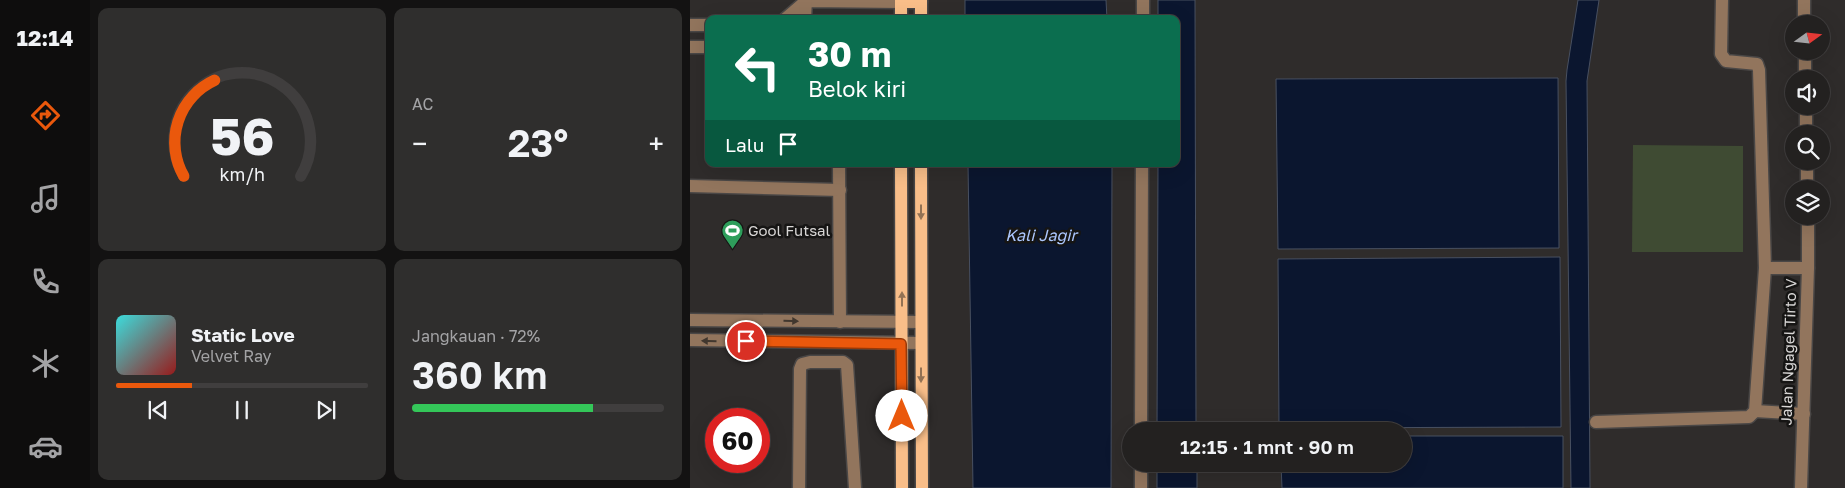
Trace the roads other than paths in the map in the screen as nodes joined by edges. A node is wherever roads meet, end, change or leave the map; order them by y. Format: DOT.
graph roads {
  1 [pos="1143,0"];
  2 [pos="1722,0"];
  3 [pos="1804,0"];
  4 [pos="806,1"];
  5 [pos="901,1"];
  6 [pos="921,1"];
  7 [pos="790,15"];
  8 [pos="805,15"];
  9 [pos="901,15"];
  10 [pos="921,15"];
  11 [pos="1143,15"];
  12 [pos="1804,15"];
  13 [pos="690,25"];
  14 [pos="705,25"];
  15 [pos="690,47"];
  16 [pos="705,47"];
  17 [pos="840,167"];
  18 [pos="901,167"];
  19 [pos="921,167"];
  20 [pos="1142,167"];
  21 [pos="690,186"];
  22 [pos="840,190"];
  23 [pos="1808,225"];
  24 [pos="1765,268"];
  25 [pos="1808,268"];
  26 [pos="690,320"];
  27 [pos="840,322"];
  28 [pos="902,322"];
  29 [pos="922,322"];
  30 [pos="690,340"];
  31 [pos="901,344"];
  32 [pos="921,344"];
  33 [pos="1754,412"];
  34 [pos="1804,414"];
  35 [pos="1140,422"];
  36 [pos="1596,422"];
  37 [pos="1141,472"];
  38 [pos="799,488"];
  39 [pos="855,488"];
  40 [pos="902,488"];
  41 [pos="922,488"];
  42 [pos="1141,488"];
  43 [pos="1801,488"];
  1 -- 11 [label="street"];
  2 -- 24 [label="street"];
  3 -- 12 [label="street"];
  4 -- 5 [label="street"];
  4 -- 7 [label="street"];
  4 -- 8 [label="street"];
  5 -- 6 [label="main road"];
  5 -- 9 [label="main road"];
  6 -- 10 [label="main road"];
  13 -- 14 [label="street"];
  15 -- 16 [label="street"];
  17 -- 22 [label="street"];
  28 -- 18 [label="main road, one-way"];
  19 -- 29 [label="main road, one-way"];
  20 -- 35 [label="street"];
  21 -- 22 [label="street"];
  22 -- 27 [label="street"];
  23 -- 25 [label="street, Jalan Ngagel Tirto V"];
  24 -- 25 [label="street"];
  24 -- 33 [label="street"];
  25 -- 34 [label="street, Jalan Ngagel Tirto V"];
  26 -- 27 [label="street, one-way"];
  27 -- 28 [label="street"];
  28 -- 29 [label="street"];
  28 -- 31 [label="main road"];
  29 -- 32 [label="main road"];
  31 -- 30 [label="street, one-way"];
  31 -- 32 [label="street"];
  31 -- 40 [label="main road"];
  32 -- 41 [label="main road, one-way"];
  33 -- 34 [label="street"];
  33 -- 36 [label="street"];
  34 -- 43 [label="street, Jalan Ngagel Tirto V"];
  37 -- 42 [label="street"];
  38 -- 39 [label="street"];
}
